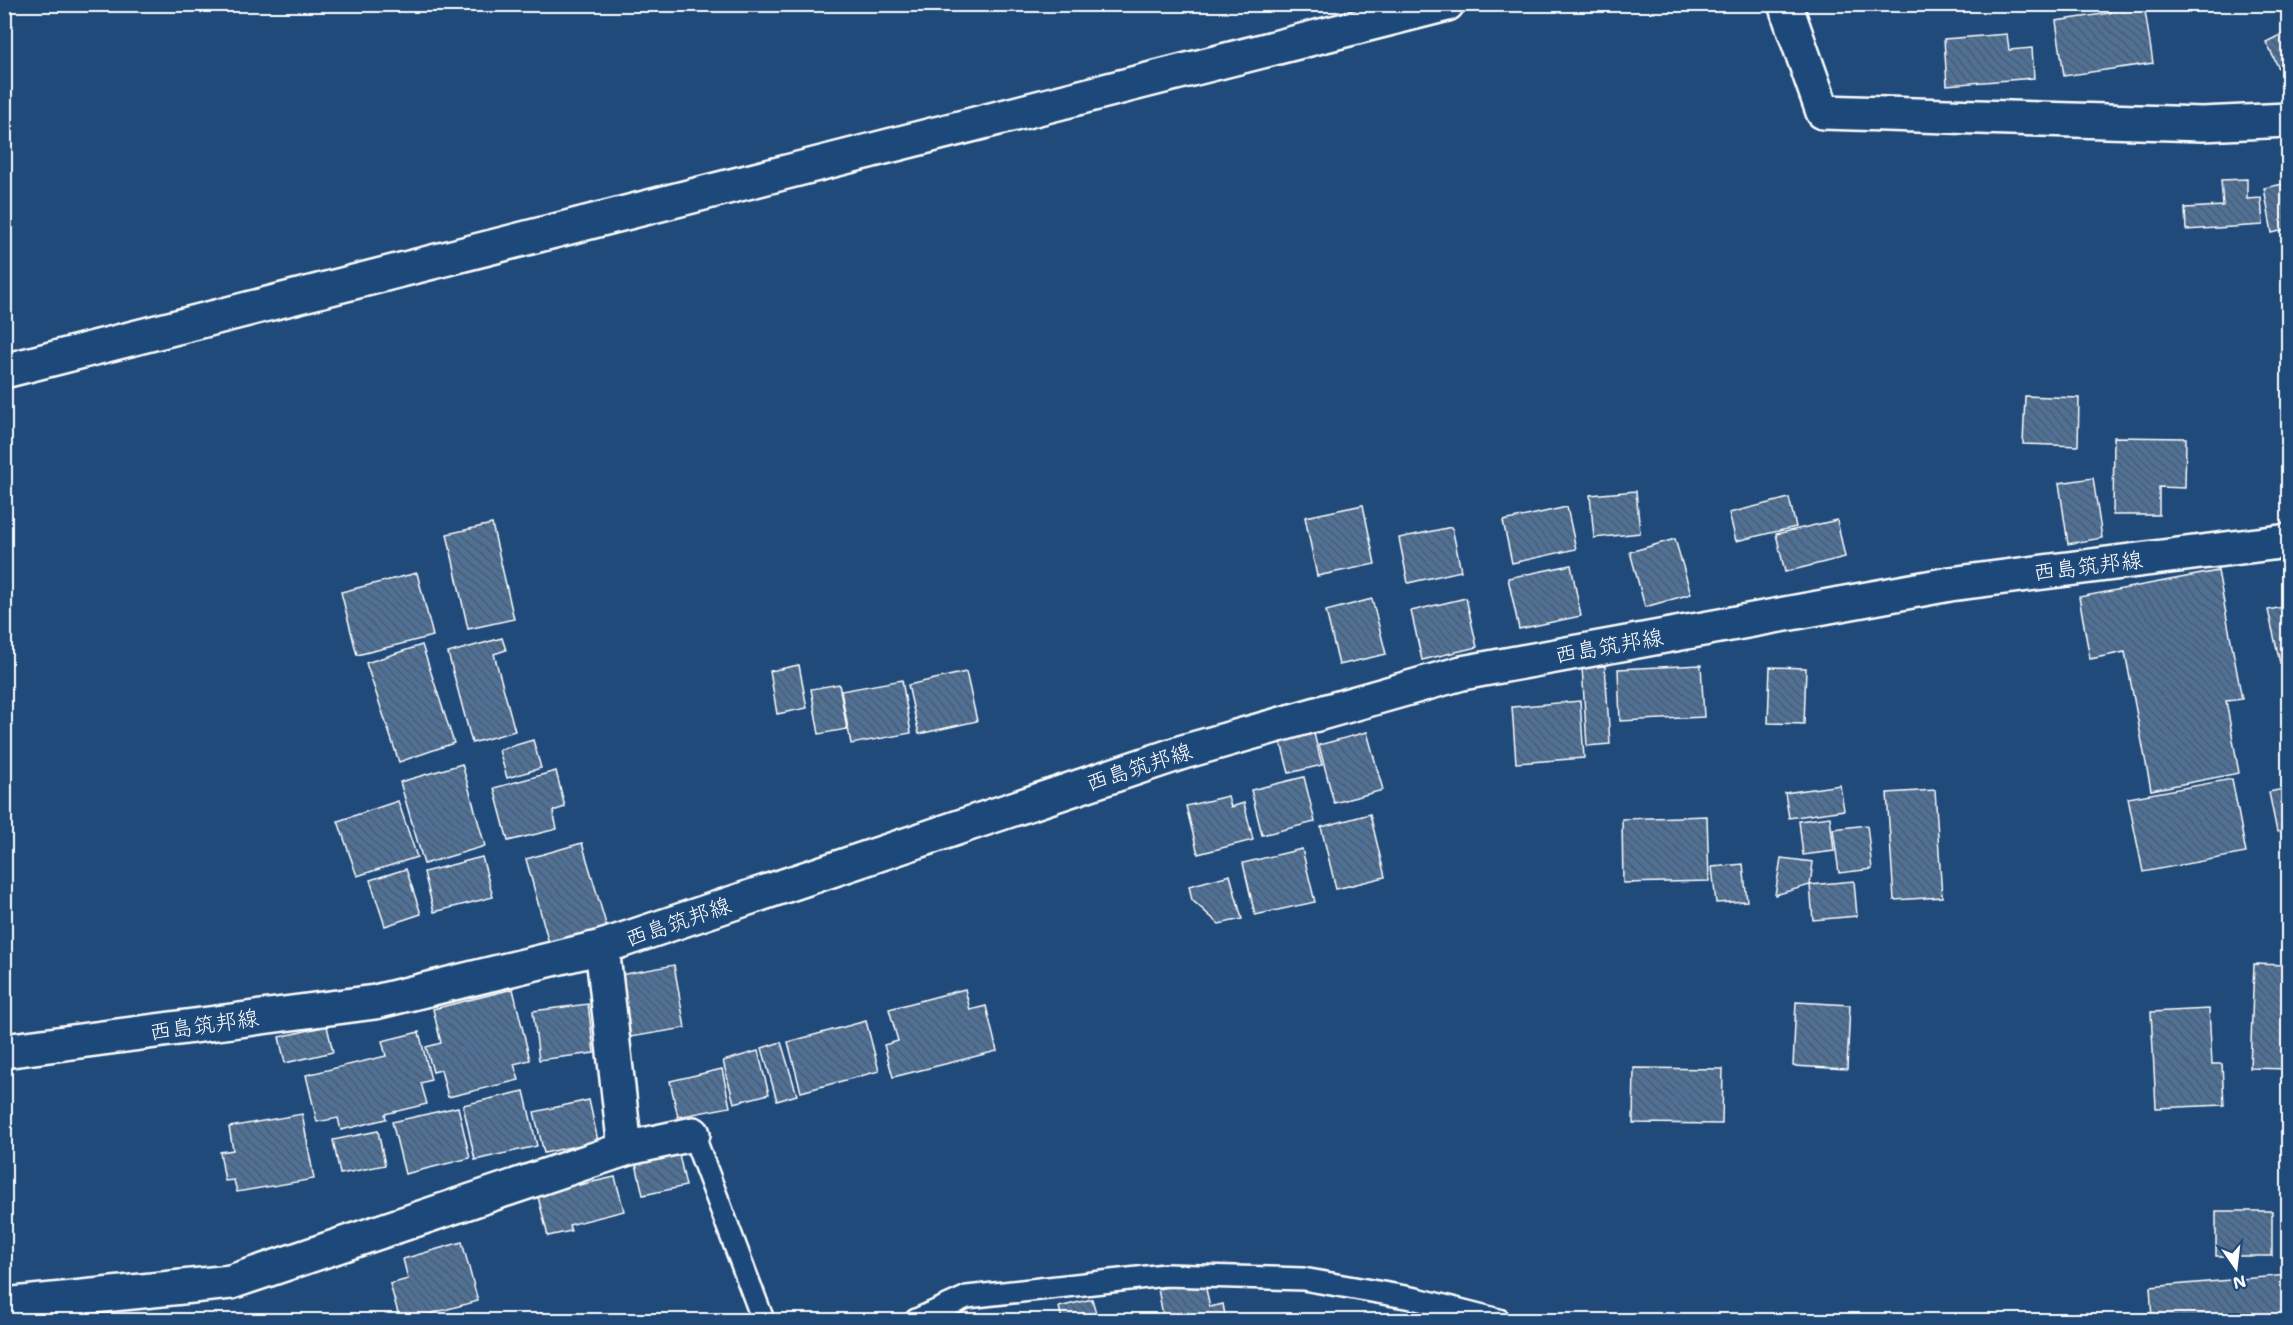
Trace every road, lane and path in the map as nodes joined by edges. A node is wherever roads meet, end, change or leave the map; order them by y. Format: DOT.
graph roads {
  1 [pos="1446,4"];
  2 [pos="1785,4"];
  3 [pos="2289,120"];
  4 [pos="4,371"];
  5 [pos="2289,541"];
  6 [pos="602,947"];
  7 [pos="4,1051"];
  8 [pos="693,1134"];
  9 [pos="625,1149"];
  10 [pos="4,1305"];
  11 [pos="763,1320"];
  12 [pos="916,1320"];
  13 [pos="1499,1320"];
  1 -- 4 [label="street"];
  2 -- 3 [label="street"];
  5 -- 6 [label="street, 西島筑邦線"];
  6 -- 7 [label="street, 西島筑邦線"];
  6 -- 9 [label="street"];
  8 -- 9 [label="street"];
  8 -- 11 [label="lane"];
  9 -- 10 [label="street"];
  12 -- 13 [label="lane"];
}
